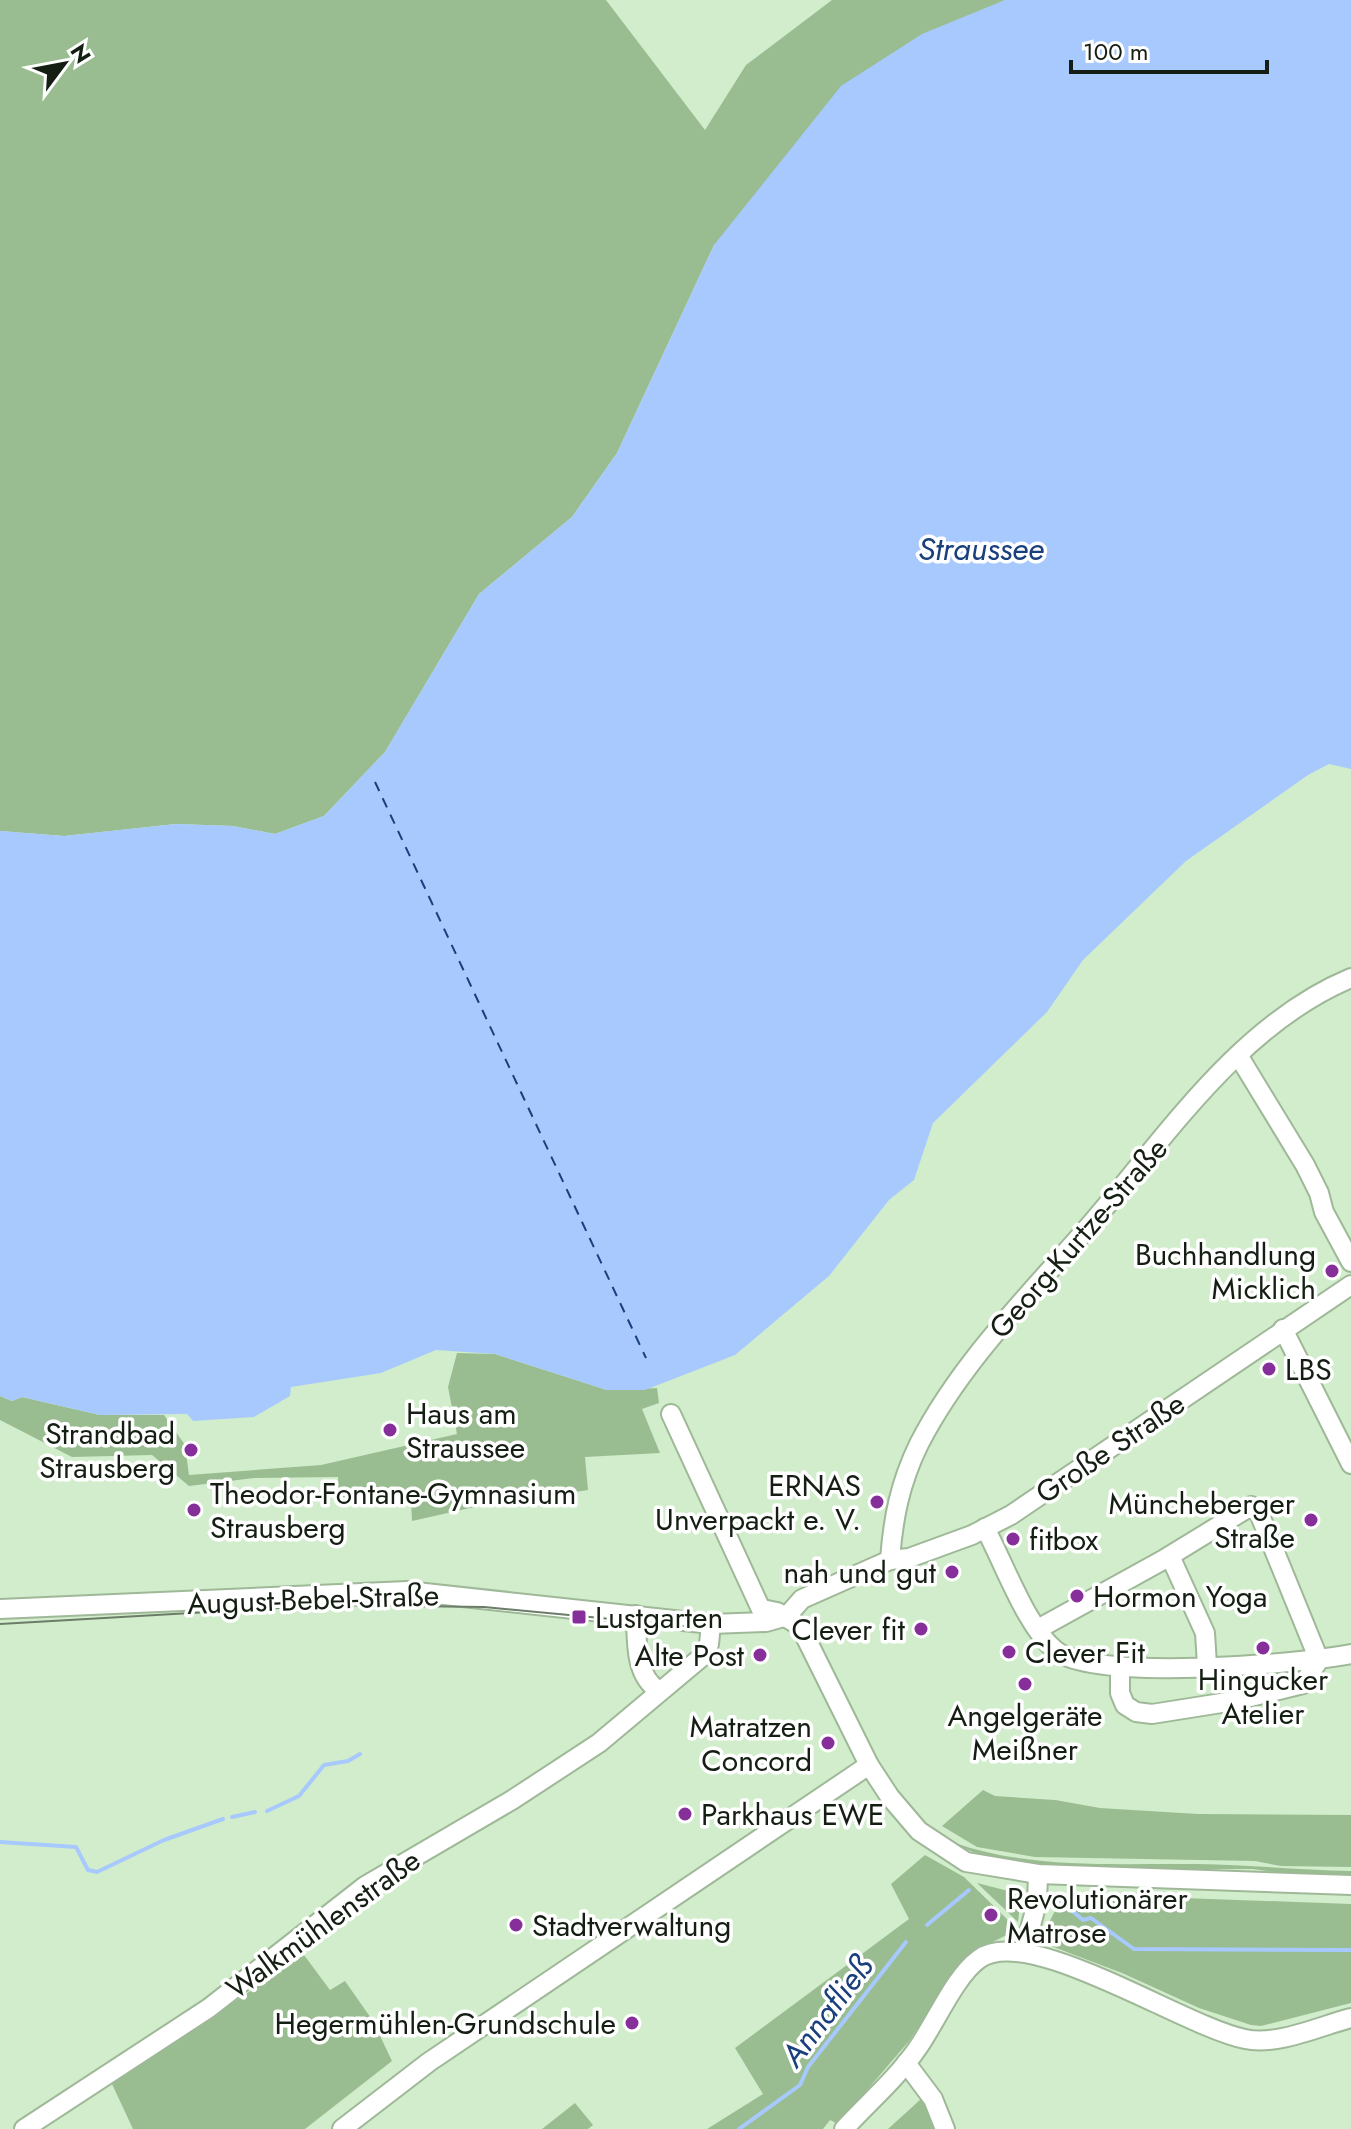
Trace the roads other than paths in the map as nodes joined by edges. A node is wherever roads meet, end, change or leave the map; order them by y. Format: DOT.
graph roads {
  1 [pos="1351,978"];
  2 [pos="1238,1055"];
  3 [pos="1351,1262"];
  4 [pos="1351,1285"];
  5 [pos="1283,1329"];
  6 [pos="671,1414"];
  7 [pos="1351,1464"];
  8 [pos="985,1528"];
  9 [pos="1170,1556"];
  10 [pos="890,1560"];
  11 [pos="808,1596"];
  12 [pos="0,1609"];
  13 [pos="636,1615"];
  14 [pos="764,1615"];
  15 [pos="787,1616"];
  16 [pos="716,1623"];
  17 [pos="1038,1629"];
  18 [pos="1351,1654"];
  19 [pos="1319,1660"];
  20 [pos="1207,1665"];
  21 [pos="1120,1667"];
  22 [pos="822,1670"];
  23 [pos="659,1691"];
  24 [pos="869,1765"];
  25 [pos="1038,1874"];
  26 [pos="1351,1885"];
  27 [pos="1024,1951"];
  28 [pos="1351,2018"];
  29 [pos="906,2063"];
  30 [pos="24,2129"];
  31 [pos="342,2129"];
  32 [pos="844,2129"];
  33 [pos="945,2129"];
  1 -- 2 [label="street, Georg-Kurtze-Straße"];
  2 -- 3 [label="street"];
  2 -- 10 [label="street, Georg-Kurtze-Straße"];
  4 -- 5 [label="street, Große Straße"];
  5 -- 7 [label="street"];
  5 -- 8 [label="street, Große Straße"];
  6 -- 14 [label="street"];
  8 -- 10 [label="street, Große Straße"];
  8 -- 17 [label="street"];
  9 -- 17 [label="street"];
  9 -- 19 [label="street"];
  9 -- 20 [label="street"];
  10 -- 11 [label="street, Große Straße"];
  11 -- 14 [label="street, Große Straße"];
  11 -- 15 [label="street, Große Straße"];
  12 -- 13 [label="street, August-Bebel-Straße"];
  13 -- 16 [label="street, August-Bebel-Straße"];
  13 -- 23 [label="street"];
  14 -- 15 [label="street, August-Bebel-Straße"];
  14 -- 16 [label="street, August-Bebel-Straße"];
  14 -- 22 [label="street"];
  15 -- 22 [label="street"];
  16 -- 23 [label="street, Walkmühlenstraße"];
  17 -- 21 [label="street"];
  18 -- 19 [label="street"];
  19 -- 20 [label="street"];
  19 -- 21 [label="street"];
  20 -- 21 [label="street"];
  22 -- 24 [label="street"];
  23 -- 30 [label="street, Walkmühlenstraße"];
  24 -- 25 [label="street"];
  24 -- 31 [label="street"];
  25 -- 26 [label="street"];
  25 -- 27 [label="street"];
  27 -- 28 [label="street"];
  27 -- 29 [label="street"];
  29 -- 32 [label="street"];
  29 -- 33 [label="street"];
}
